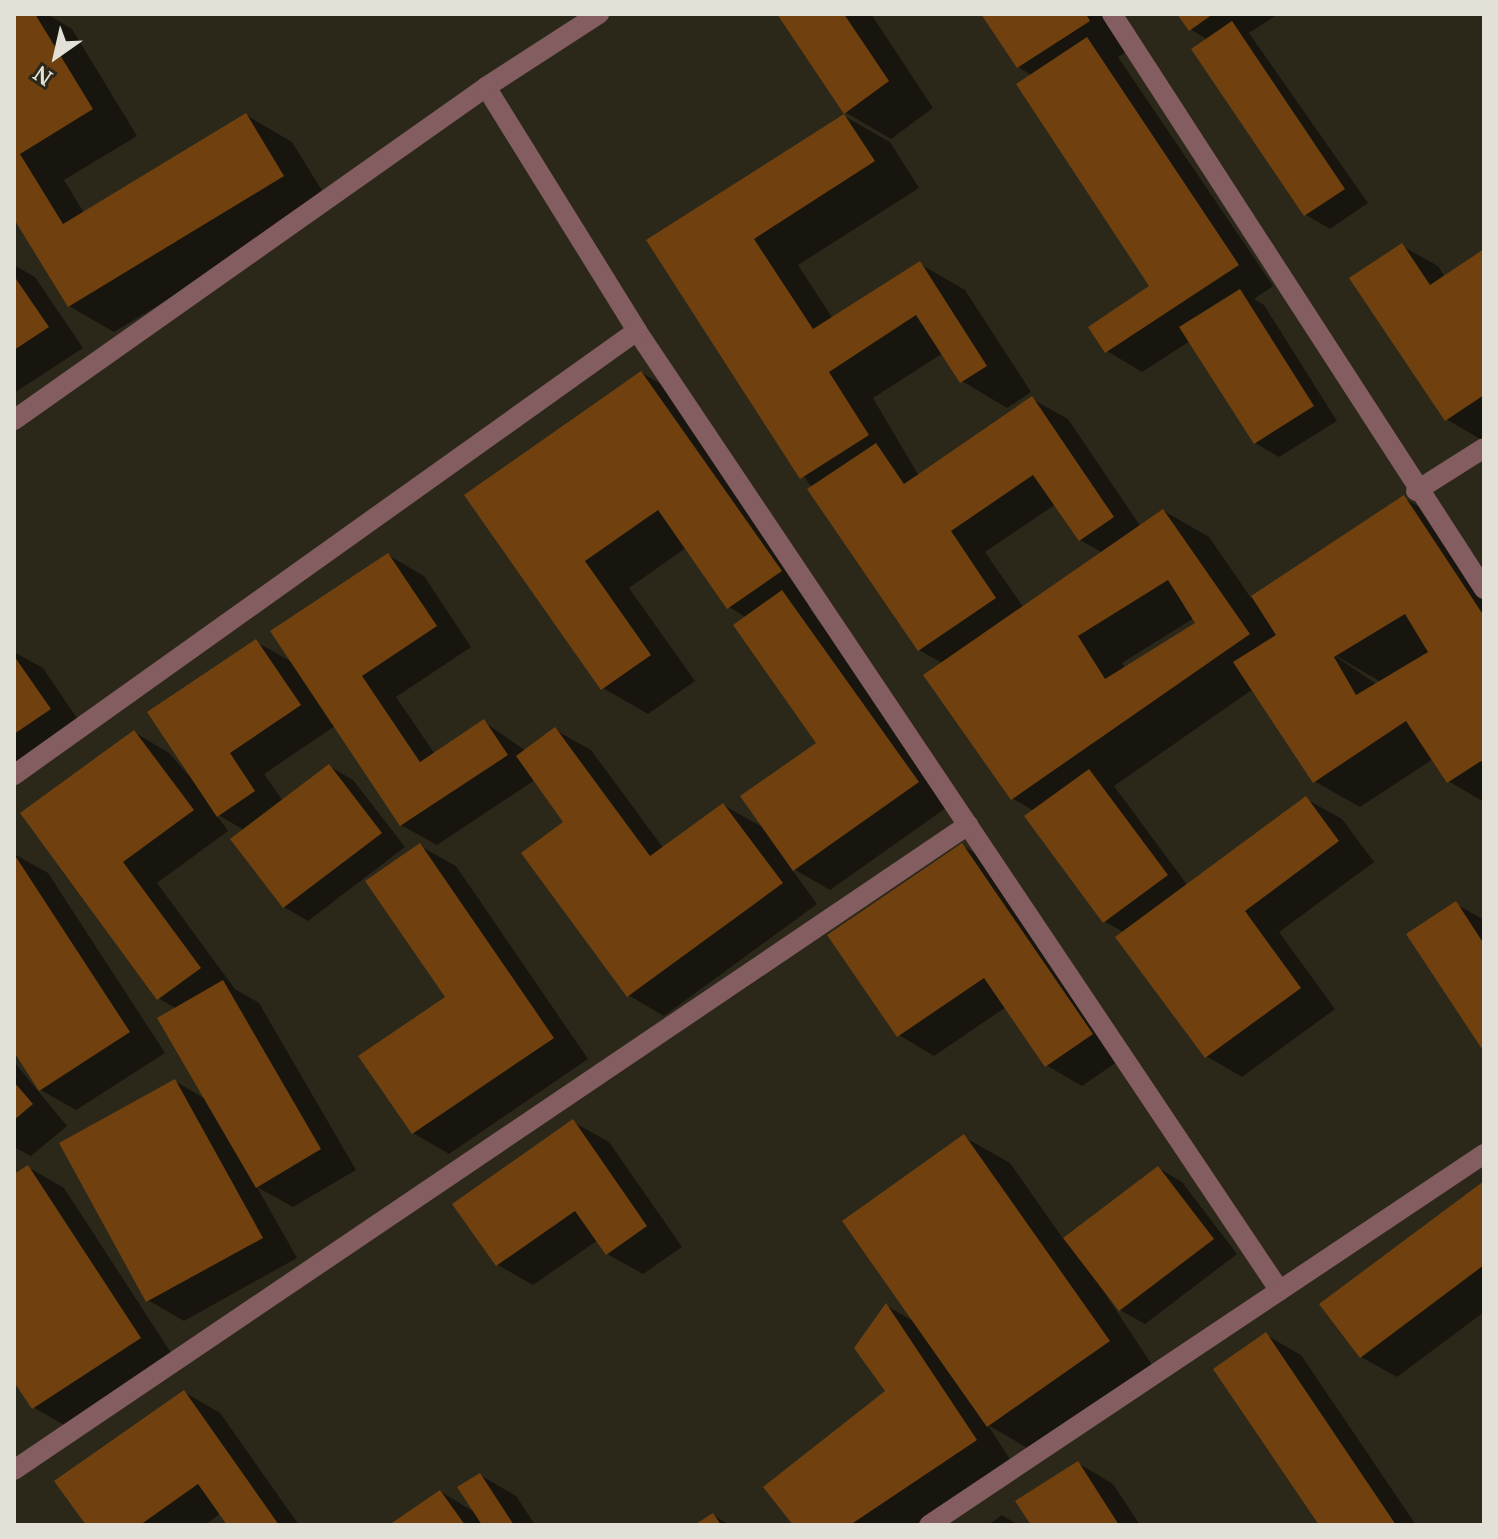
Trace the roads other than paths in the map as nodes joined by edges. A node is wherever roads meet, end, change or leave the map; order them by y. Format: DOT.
graph roads {
  1 [pos="599,14"];
  2 [pos="1112,14"];
  3 [pos="486,87"];
  4 [pos="637,331"];
  5 [pos="14,420"];
  6 [pos="1484,448"];
  7 [pos="1416,491"];
  8 [pos="1484,589"];
  9 [pos="14,775"];
  10 [pos="968,825"];
  11 [pos="1484,1154"];
  12 [pos="1280,1291"];
  13 [pos="14,1470"];
  14 [pos="929,1525"];
  1 -- 3 [label="street"];
  2 -- 7 [label="street"];
  3 -- 4 [label="street"];
  3 -- 5 [label="street"];
  4 -- 9 [label="street"];
  4 -- 10 [label="street"];
  6 -- 7 [label="street"];
  7 -- 8 [label="street"];
  10 -- 12 [label="street"];
  10 -- 13 [label="street"];
  11 -- 12 [label="street"];
  12 -- 14 [label="street"];
}
